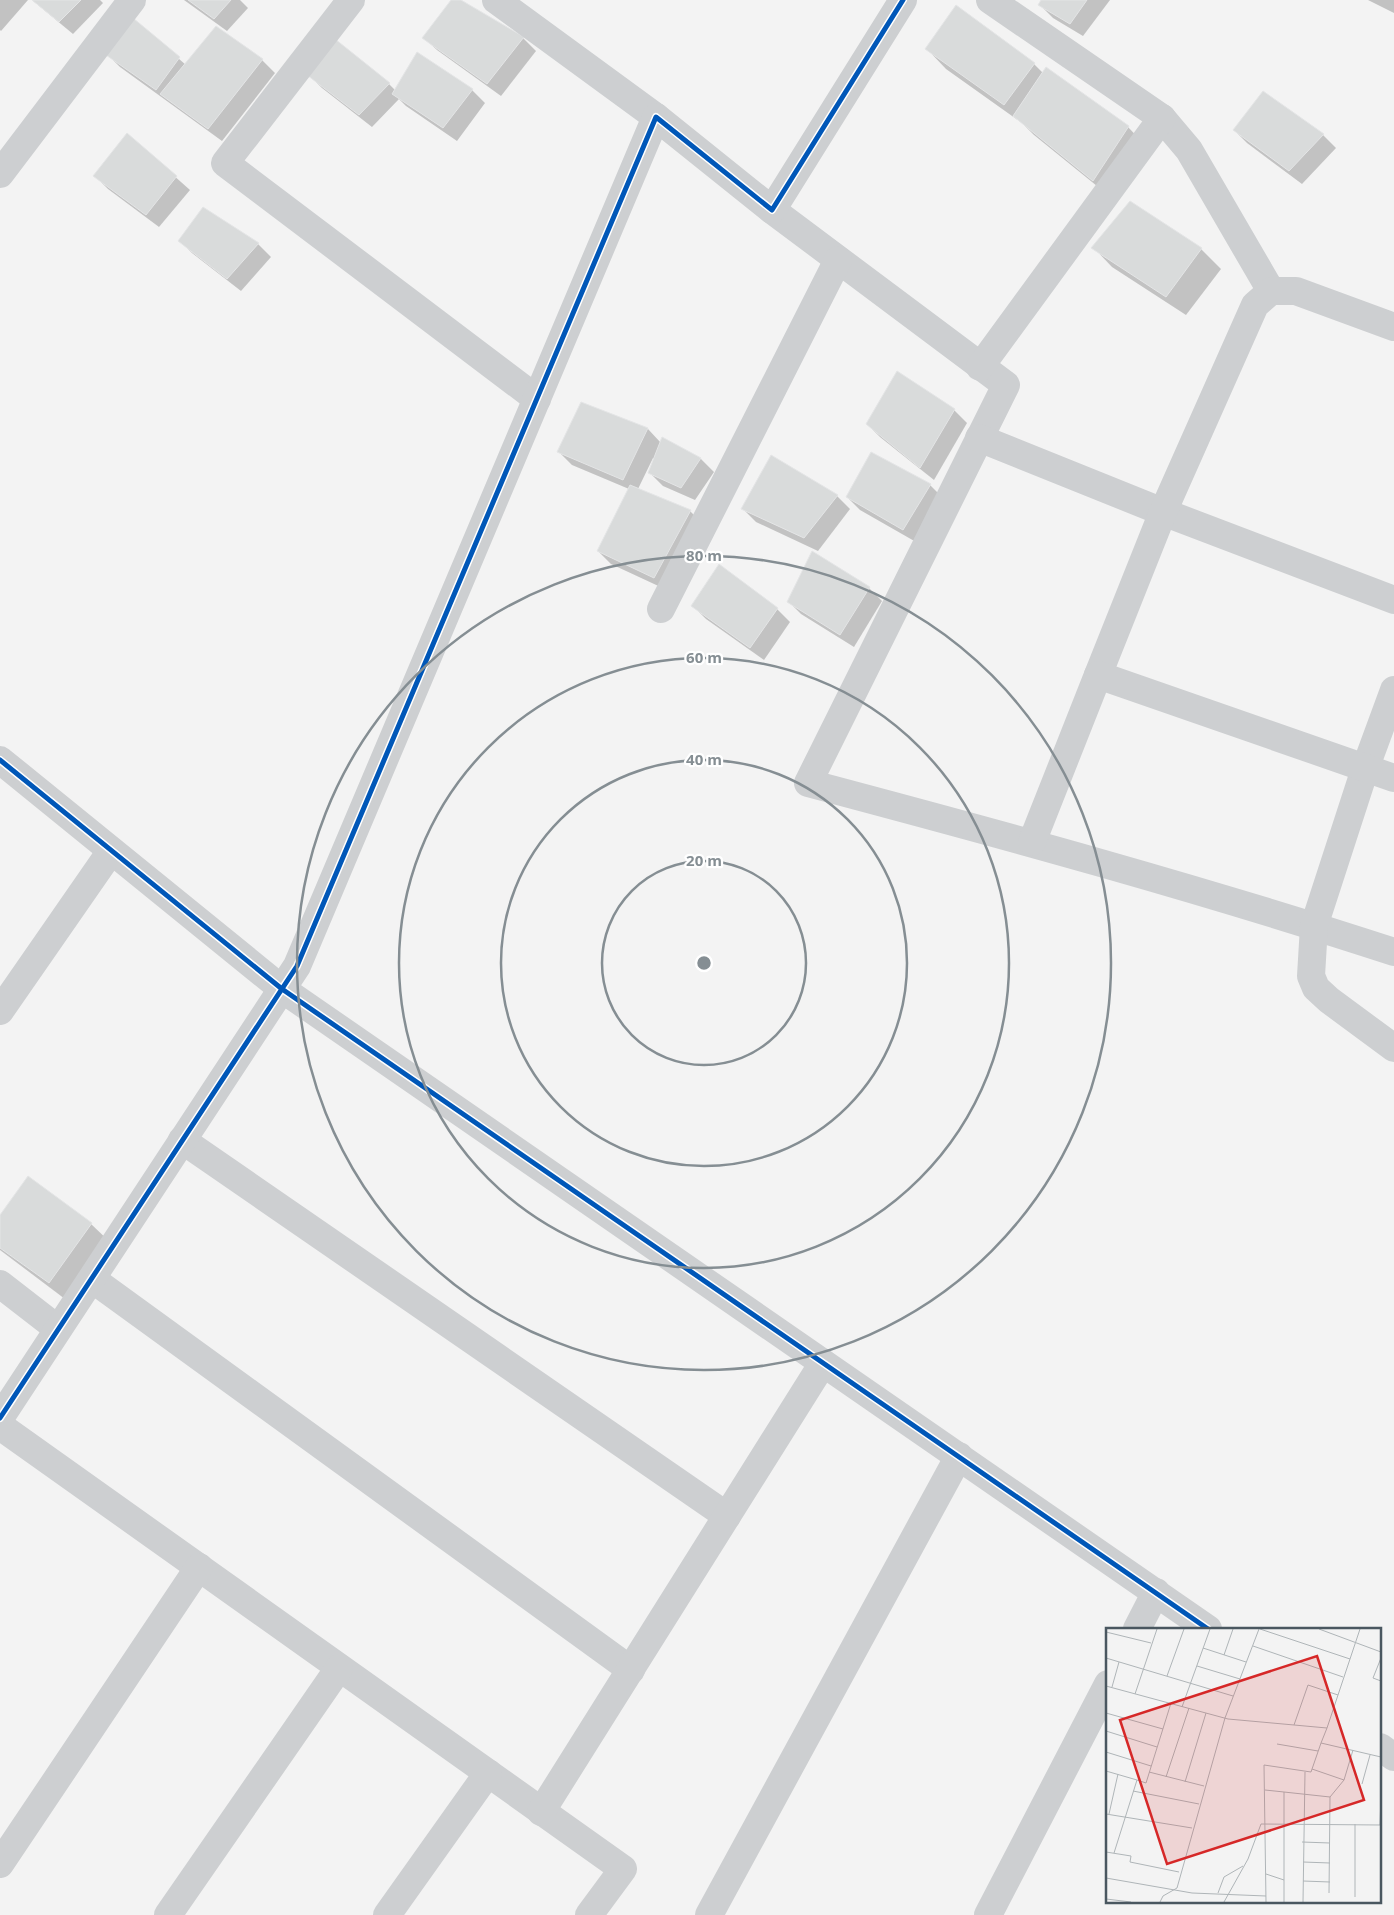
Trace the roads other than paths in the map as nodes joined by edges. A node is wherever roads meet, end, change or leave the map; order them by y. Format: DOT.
graph roads {
  1 [pos="132,0"];
  2 [pos="351,0"];
  3 [pos="496,0"];
  4 [pos="903,0"];
  5 [pos="990,0"];
  6 [pos="656,117"];
  7 [pos="1162,118"];
  8 [pos="0,174"];
  9 [pos="772,210"];
  10 [pos="838,260"];
  11 [pos="1272,291"];
  12 [pos="1394,327"];
  13 [pos="980,367"];
  14 [pos="537,399"];
  15 [pos="979,438"];
  16 [pos="1163,512"];
  17 [pos="1394,600"];
  18 [pos="661,609"];
  19 [pos="1098,675"];
  20 [pos="1394,690"];
  21 [pos="0,760"];
  22 [pos="1366,768"];
  23 [pos="1394,778"];
  24 [pos="1032,842"];
  25 [pos="111,851"];
  26 [pos="1314,926"];
  27 [pos="1394,952"];
  28 [pos="282,989"];
  29 [pos="0,1010"];
  30 [pos="1394,1048"];
  31 [pos="182,1140"];
  32 [pos="92,1279"];
  33 [pos="0,1284"];
  34 [pos="58,1329"];
  35 [pos="823,1363"];
  36 [pos="0,1418"];
  37 [pos="0,1426"];
  38 [pos="959,1456"];
  39 [pos="727,1516"];
  40 [pos="198,1567"];
  41 [pos="1156,1592"];
  42 [pos="1138,1628"];
  43 [pos="1207,1628"];
  44 [pos="339,1668"];
  45 [pos="631,1670"];
  46 [pos="1106,1688"];
  47 [pos="1382,1748"];
  48 [pos="1394,1757"];
  49 [pos="488,1773"];
  50 [pos="542,1812"];
  51 [pos="0,1864"];
  52 [pos="168,1915"];
  53 [pos="387,1915"];
  54 [pos="589,1915"];
  55 [pos="709,1915"];
  56 [pos="988,1915"];
  1 -- 8 [label="street"];
  2 -- 14 [label="street"];
  3 -- 6 [label="street"];
  4 -- 9 [label="street"];
  5 -- 7 [label="street"];
  6 -- 9 [label="street"];
  6 -- 14 [label="street"];
  7 -- 11 [label="street"];
  7 -- 13 [label="street"];
  9 -- 10 [label="street"];
  10 -- 13 [label="street"];
  10 -- 18 [label="street"];
  11 -- 12 [label="street"];
  11 -- 16 [label="street"];
  13 -- 15 [label="street"];
  14 -- 28 [label="street"];
  15 -- 16 [label="street"];
  15 -- 24 [label="street"];
  16 -- 17 [label="street"];
  16 -- 19 [label="street"];
  19 -- 22 [label="street"];
  19 -- 24 [label="street"];
  20 -- 22 [label="street"];
  21 -- 25 [label="street"];
  22 -- 23 [label="street"];
  22 -- 26 [label="street"];
  24 -- 26 [label="street"];
  25 -- 28 [label="street"];
  25 -- 29 [label="street"];
  26 -- 27 [label="street"];
  26 -- 30 [label="street"];
  28 -- 31 [label="street"];
  28 -- 35 [label="street"];
  31 -- 32 [label="street"];
  31 -- 39 [label="street"];
  32 -- 34 [label="street"];
  32 -- 45 [label="street"];
  33 -- 34 [label="street"];
  34 -- 36 [label="street"];
  35 -- 38 [label="street"];
  35 -- 39 [label="street"];
  37 -- 40 [label="street"];
  38 -- 41 [label="street"];
  38 -- 55 [label="street"];
  39 -- 45 [label="street"];
  40 -- 44 [label="street"];
  40 -- 51 [label="street"];
  41 -- 42 [label="street"];
  41 -- 43 [label="street"];
  44 -- 49 [label="street"];
  44 -- 52 [label="street"];
  45 -- 50 [label="street"];
  46 -- 56 [label="street"];
  47 -- 48 [label="street"];
  49 -- 50 [label="street"];
  49 -- 53 [label="street"];
  50 -- 54 [label="street"];
}
